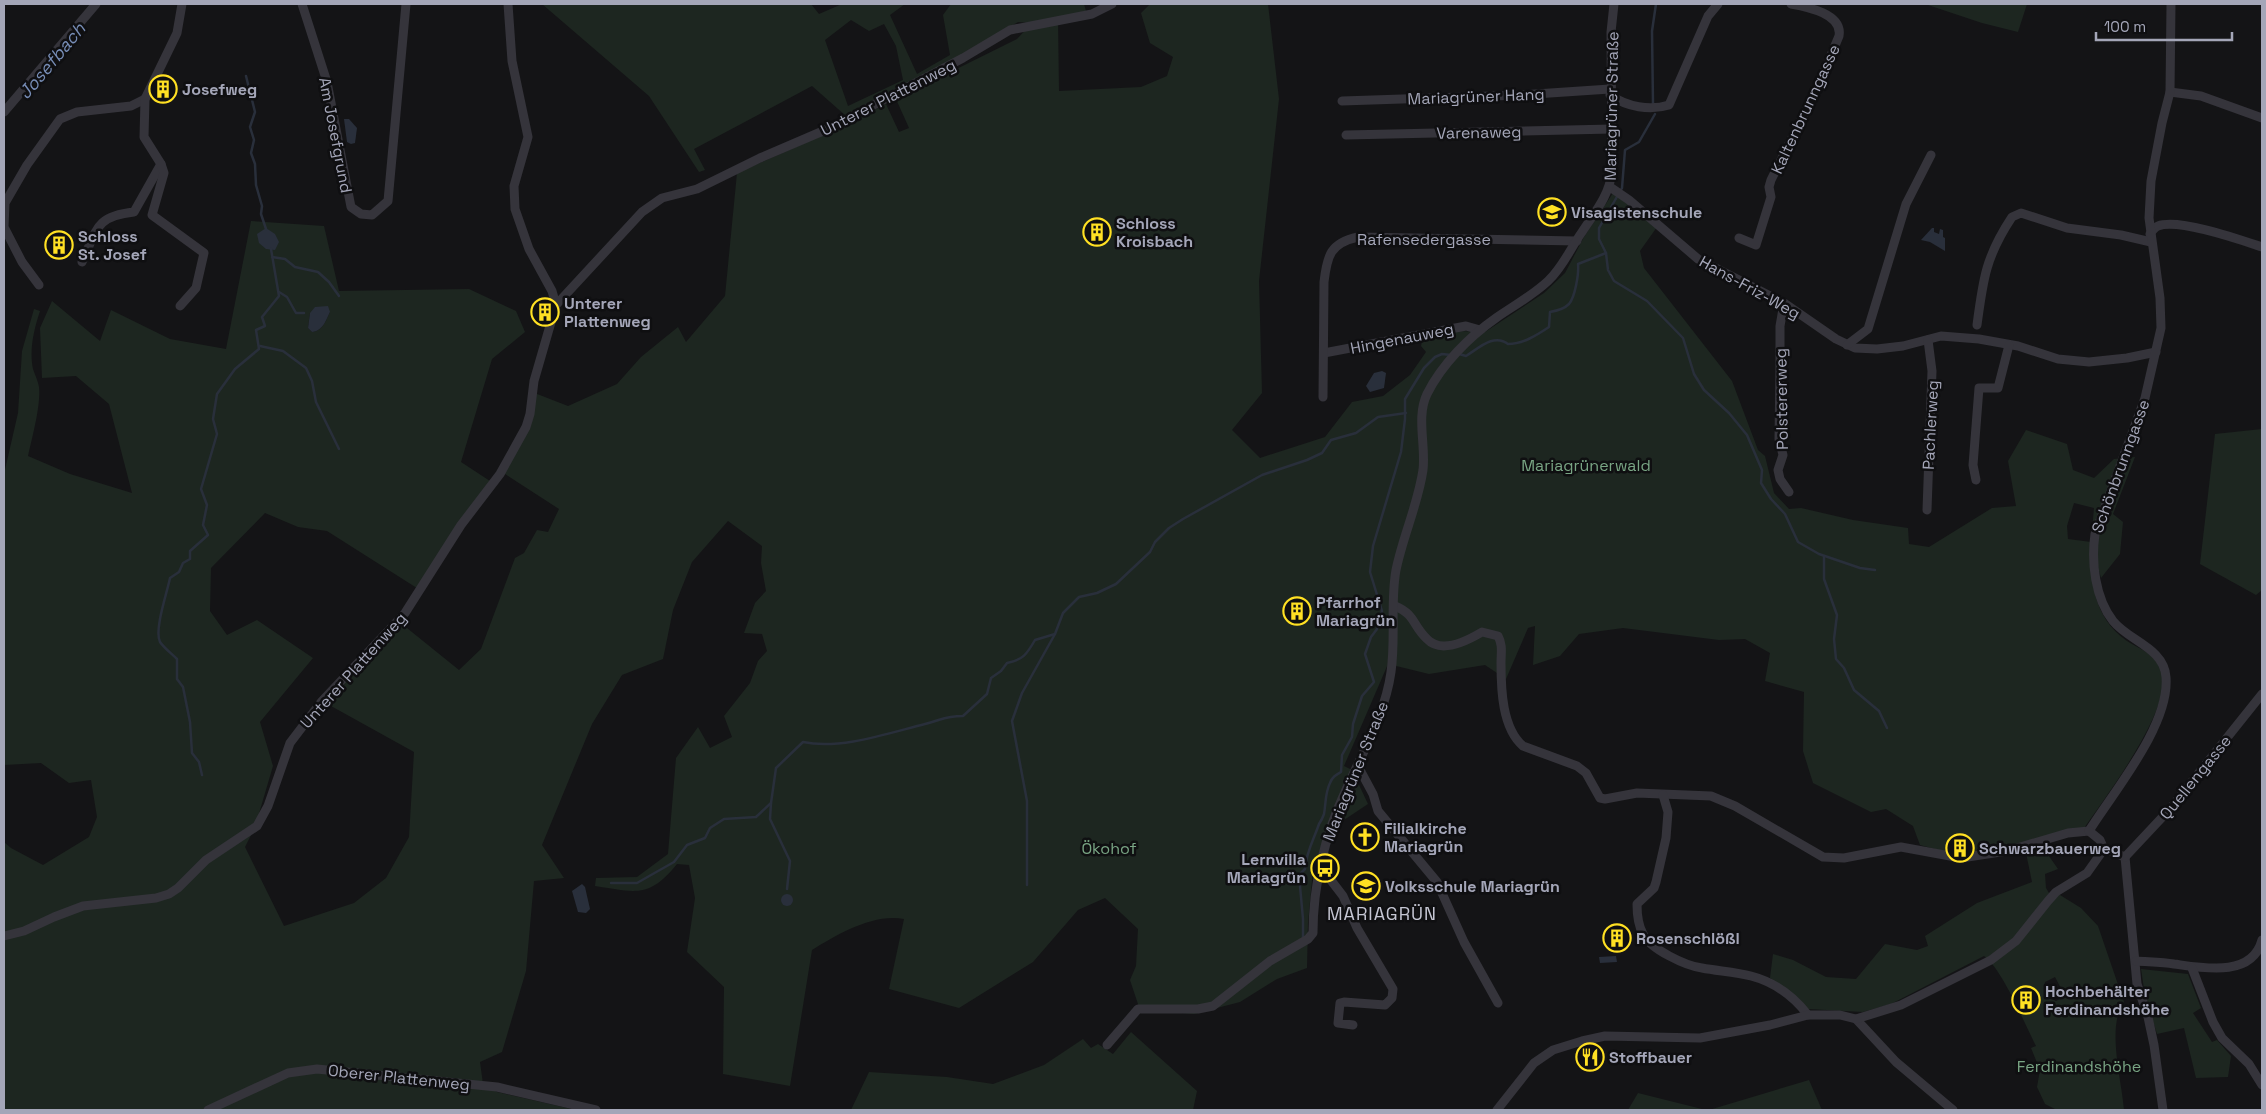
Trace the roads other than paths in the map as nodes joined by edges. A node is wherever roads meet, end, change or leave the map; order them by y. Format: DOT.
graph roads {
  1 [pos="96,4"];
  2 [pos="182,4"];
  3 [pos="302,4"];
  4 [pos="406,4"];
  5 [pos="508,4"];
  6 [pos="1112,4"];
  7 [pos="1614,4"];
  8 [pos="1718,4"];
  9 [pos="1791,4"];
  10 [pos="2171,4"];
  11 [pos="1610,92"];
  12 [pos="2170,92"];
  13 [pos="145,99"];
  14 [pos="1342,101"];
  15 [pos="4,112"];
  16 [pos="2262,118"];
  17 [pos="1612,129"];
  18 [pos="1346,135"];
  19 [pos="1931,155"];
  20 [pos="161,164"];
  21 [pos="1616,190"];
  22 [pos="1739,238"];
  23 [pos="2150,238"];
  24 [pos="1576,241"];
  25 [pos="2262,247"];
  26 [pos="82,262"];
  27 [pos="39,285"];
  28 [pos="1784,303"];
  29 [pos="556,305"];
  30 [pos="180,306"];
  31 [pos="1977,325"];
  32 [pos="1480,330"];
  33 [pos="1928,340"];
  34 [pos="1847,344"];
  35 [pos="2009,345"];
  36 [pos="2156,352"];
  37 [pos="1324,353"];
  38 [pos="1323,397"];
  39 [pos="1976,480"];
  40 [pos="1789,492"];
  41 [pos="1926,510"];
  42 [pos="1395,606"];
  43 [pos="2262,694"];
  44 [pos="1358,766"];
  45 [pos="1663,794"];
  46 [pos="2089,831"];
  47 [pos="2104,849"];
  48 [pos="2125,857"];
  49 [pos="1320,866"];
  50 [pos="4,936"];
  51 [pos="2262,940"];
  52 [pos="2136,961"];
  53 [pos="2192,968"];
  54 [pos="1498,1004"];
  55 [pos="1808,1015"];
  56 [pos="1856,1019"];
  57 [pos="1354,1025"];
  58 [pos="1107,1045"];
  59 [pos="2262,1085"];
  60 [pos="208,1110"];
  61 [pos="596,1110"];
  62 [pos="1497,1110"];
  63 [pos="1953,1110"];
  64 [pos="2163,1110"];
  1 -- 15 [label="street"];
  2 -- 13 [label="street"];
  3 -- 4 [label="street, Am Josefgrund"];
  5 -- 29 [label="street"];
  6 -- 29 [label="street, Unterer Plattenweg"];
  7 -- 11 [label="street, Mariagrüner Straße"];
  8 -- 11 [label="street"];
  9 -- 22 [label="street, Kaltenbrunngasse"];
  10 -- 12 [label="street, Schönbrunngasse"];
  11 -- 14 [label="street, Mariagrüner Hang"];
  11 -- 17 [label="street, Mariagrüner Straße"];
  12 -- 16 [label="street"];
  12 -- 23 [label="street, Schönbrunngasse"];
  13 -- 20 [label="street"];
  13 -- 27 [label="street"];
  17 -- 18 [label="street, Varenaweg"];
  17 -- 21 [label="street, Mariagrüner Straße"];
  19 -- 34 [label="street"];
  20 -- 26 [label="street"];
  20 -- 30 [label="street"];
  21 -- 24 [label="street, Mariagrüner Straße"];
  21 -- 28 [label="street, Hans-Friz-Weg"];
  23 -- 25 [label="street"];
  23 -- 31 [label="street"];
  23 -- 36 [label="street, Schönbrunngasse"];
  24 -- 32 [label="street, Mariagrüner Straße"];
  24 -- 37 [label="street, Rafensedergasse"];
  28 -- 34 [label="street, Hans-Friz-Weg"];
  28 -- 40 [label="street, Polstererweg"];
  29 -- 50 [label="street, Unterer Plattenweg"];
  32 -- 37 [label="street, Hingenauweg"];
  32 -- 42 [label="street, Mariagrüner Straße"];
  33 -- 34 [label="street, Hans-Friz-Weg"];
  33 -- 35 [label="street, Hans-Friz-Weg"];
  33 -- 41 [label="street, Pachlerweg"];
  35 -- 36 [label="street, Hans-Friz-Weg"];
  35 -- 39 [label="street"];
  36 -- 46 [label="street, Schönbrunngasse"];
  37 -- 38 [label="street, Rafensedergasse"];
  42 -- 44 [label="street, Mariagrüner Straße"];
  42 -- 45 [label="street"];
  43 -- 48 [label="street, Quellengasse"];
  44 -- 49 [label="street, Mariagrüner Straße"];
  44 -- 54 [label="street"];
  45 -- 46 [label="street"];
  45 -- 55 [label="street"];
  46 -- 47 [label="street"];
  47 -- 48 [label="street"];
  47 -- 56 [label="street"];
  48 -- 52 [label="street"];
  49 -- 57 [label="street"];
  49 -- 58 [label="street, Mariagrüner Straße"];
  51 -- 53 [label="street"];
  52 -- 53 [label="street"];
  52 -- 64 [label="street"];
  53 -- 59 [label="street"];
  55 -- 56 [label="street"];
  55 -- 62 [label="street"];
  56 -- 63 [label="street"];
  60 -- 61 [label="street, Oberer Plattenweg"];
}
